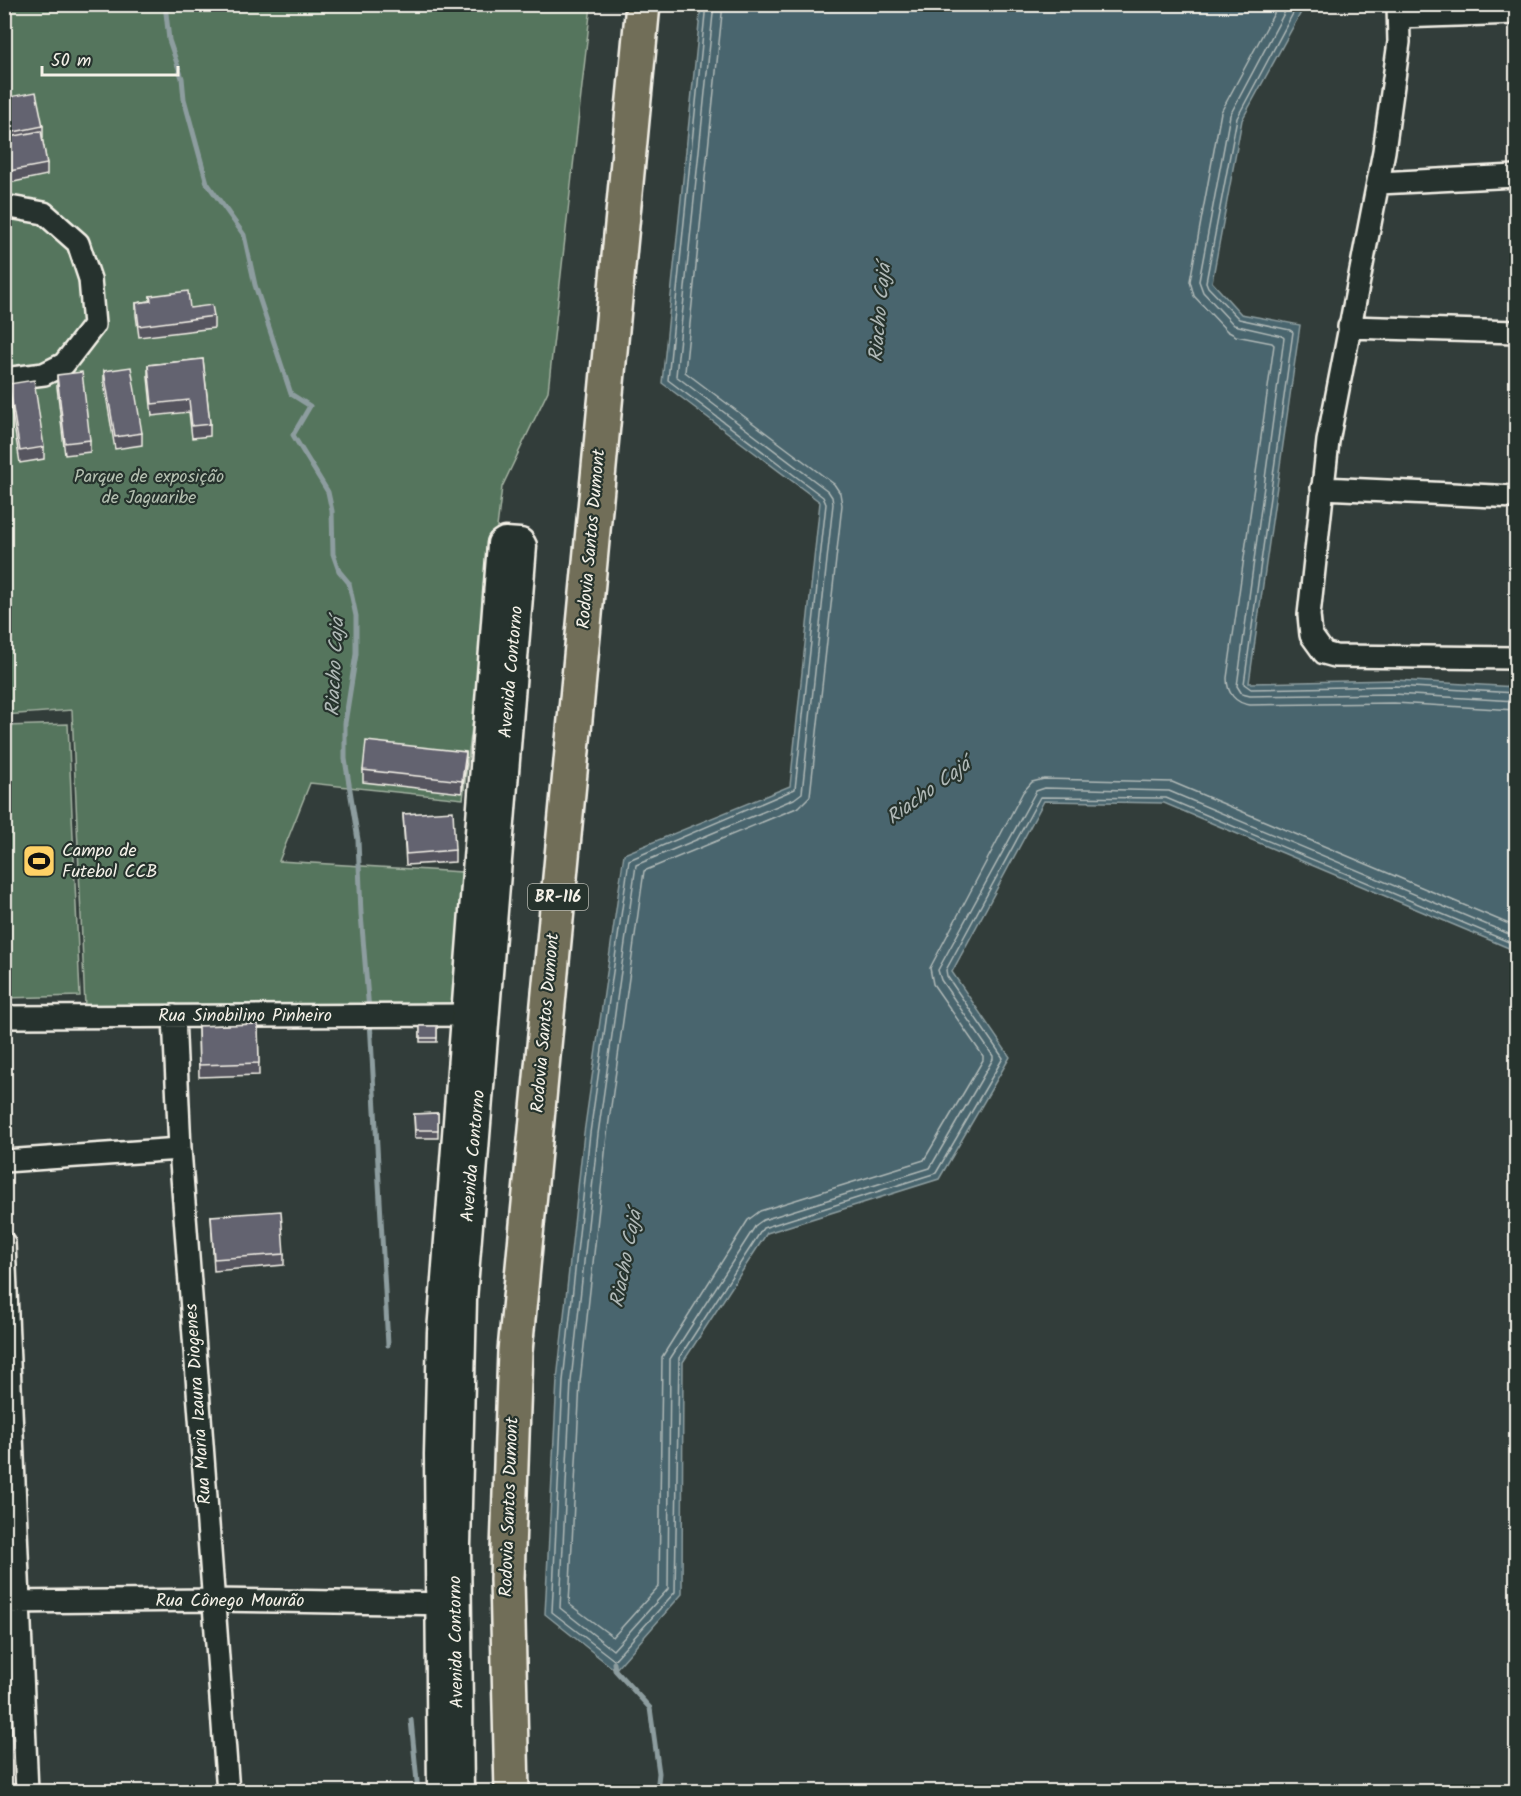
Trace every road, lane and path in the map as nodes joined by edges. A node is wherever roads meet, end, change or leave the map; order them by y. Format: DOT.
graph roads {
  1 [pos="643,4"];
  2 [pos="1398,11"];
  3 [pos="1516,13"];
  4 [pos="1516,176"];
  5 [pos="1379,183"];
  6 [pos="4,206"];
  7 [pos="1349,327"];
  8 [pos="1516,332"];
  9 [pos="4,379"];
  10 [pos="1322,488"];
  11 [pos="1516,497"];
  12 [pos="502,544"];
  13 [pos="1516,658"];
  14 [pos="476,1015"];
  15 [pos="174,1016"];
  16 [pos="4,1017"];
  17 [pos="180,1149"];
  18 [pos="4,1161"];
  19 [pos="4,1243"];
  20 [pos="214,1600"];
  21 [pos="12,1602"];
  22 [pos="448,1604"];
  23 [pos="27,1791"];
  24 [pos="228,1791"];
  25 [pos="442,1791"];
  26 [pos="459,1791"];
  27 [pos="512,1791"];
  1 -- 27 [label="highway, Rodovia Santos Dumont / BR-116"];
  2 -- 3 [label="street"];
  2 -- 5 [label="street"];
  4 -- 5 [label="street"];
  5 -- 7 [label="street"];
  6 -- 9 [label="street"];
  7 -- 8 [label="street"];
  7 -- 10 [label="street"];
  10 -- 11 [label="street"];
  10 -- 13 [label="street"];
  12 -- 14 [label="street"];
  14 -- 15 [label="street, Rua Sinobilino Pinheiro"];
  14 -- 22 [label="street"];
  15 -- 16 [label="street, Rua Sinobilino Pinheiro"];
  15 -- 17 [label="street, Rua Maria Izaura Diogenes"];
  17 -- 18 [label="street"];
  17 -- 20 [label="street, Rua Maria Izaura Diogenes"];
  19 -- 21 [label="street"];
  20 -- 21 [label="street, Rua Cônego Mourão"];
  20 -- 22 [label="street, Rua Cônego Mourão"];
  20 -- 24 [label="street, Rua Maria Izaura Diogenes"];
  21 -- 23 [label="street"];
  22 -- 25 [label="street"];
  22 -- 26 [label="street, Avenida Contorno"];
}
